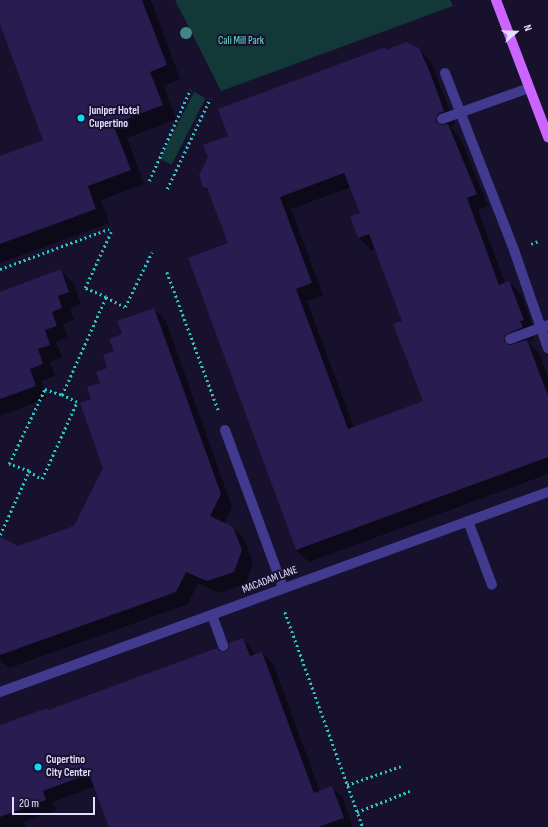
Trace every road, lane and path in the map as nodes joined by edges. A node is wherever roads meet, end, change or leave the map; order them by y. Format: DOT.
graph roads {
  1 [pos="496,0"];
  2 [pos="445,73"];
  3 [pos="529,88"];
  4 [pos="190,90"];
  5 [pos="210,99"];
  6 [pos="460,112"];
  7 [pos="442,119"];
  8 [pos="548,137"];
  9 [pos="149,181"];
  10 [pos="167,189"];
  11 [pos="152,252"];
  12 [pos="0,269"];
  13 [pos="167,272"];
  14 [pos="106,297"];
  15 [pos="544,327"];
  16 [pos="510,339"];
  17 [pos="548,348"];
  18 [pos="62,395"];
  19 [pos="225,430"];
  20 [pos="29,471"];
  21 [pos="548,492"];
  22 [pos="468,521"];
  23 [pos="0,536"];
  24 [pos="492,585"];
  25 [pos="283,588"];
  26 [pos="284,612"];
  27 [pos="212,615"];
  28 [pos="223,646"];
  29 [pos="0,692"];
  30 [pos="401,766"];
  31 [pos="347,785"];
  32 [pos="410,791"];
  33 [pos="357,812"];
  34 [pos="363,827"];
  1 -- 3 [label="main road"];
  2 -- 6 [label="lane"];
  3 -- 6 [label="lane"];
  3 -- 8 [label="main road"];
  4 -- 9 [label="path"];
  5 -- 10 [label="path"];
  6 -- 7 [label="lane"];
  6 -- 15 [label="lane"];
  11 -- 14 [label="path"];
  12 -- 14 [label="path"];
  13 -- 19 [label="path"];
  14 -- 18 [label="path"];
  15 -- 16 [label="lane"];
  15 -- 17 [label="lane"];
  18 -- 20 [label="path"];
  18 -- 20 [label="path"];
  19 -- 25 [label="lane"];
  20 -- 23 [label="path"];
  21 -- 22 [label="lane, MACADAM LANE"];
  22 -- 24 [label="lane"];
  22 -- 25 [label="lane, MACADAM LANE"];
  25 -- 27 [label="lane, MACADAM LANE"];
  26 -- 31 [label="path"];
  27 -- 28 [label="lane"];
  27 -- 29 [label="lane, MACADAM LANE"];
  30 -- 31 [label="path"];
  31 -- 33 [label="path"];
  32 -- 33 [label="path"];
  33 -- 34 [label="path"];
}
